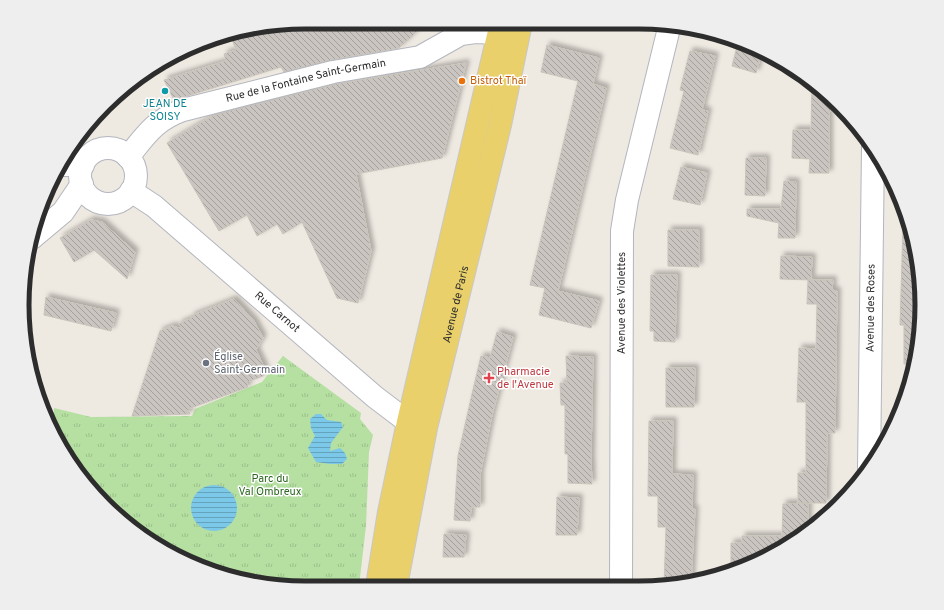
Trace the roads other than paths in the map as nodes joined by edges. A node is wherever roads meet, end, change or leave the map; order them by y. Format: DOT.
graph roads {
  1 [pos="493,29"];
  2 [pos="499,29"];
  3 [pos="520,29"];
  4 [pos="668,31"];
  5 [pos="128,157"];
  6 [pos="873,159"];
  7 [pos="79,170"];
  8 [pos="131,191"];
  9 [pos="38,233"];
  10 [pos="417,425"];
  11 [pos="869,456"];
  12 [pos="377,581"];
  13 [pos="397,581"];
  14 [pos="621,581"];
  1 -- 5 [label="street, Rue de la Fontaine Saint-Germain"];
  2 -- 10 [label="main road, Avenue de Paris"];
  3 -- 10 [label="main road, Avenue de Paris"];
  4 -- 14 [label="street, Avenue des Violettes"];
  5 -- 7 [label="street"];
  5 -- 8 [label="street"];
  6 -- 11 [label="street, Avenue des Roses"];
  7 -- 8 [label="street"];
  7 -- 9 [label="street"];
  8 -- 10 [label="street, Rue Carnot"];
  10 -- 12 [label="main road, Avenue de Paris"];
  10 -- 13 [label="main road, Avenue de Paris"];
}
